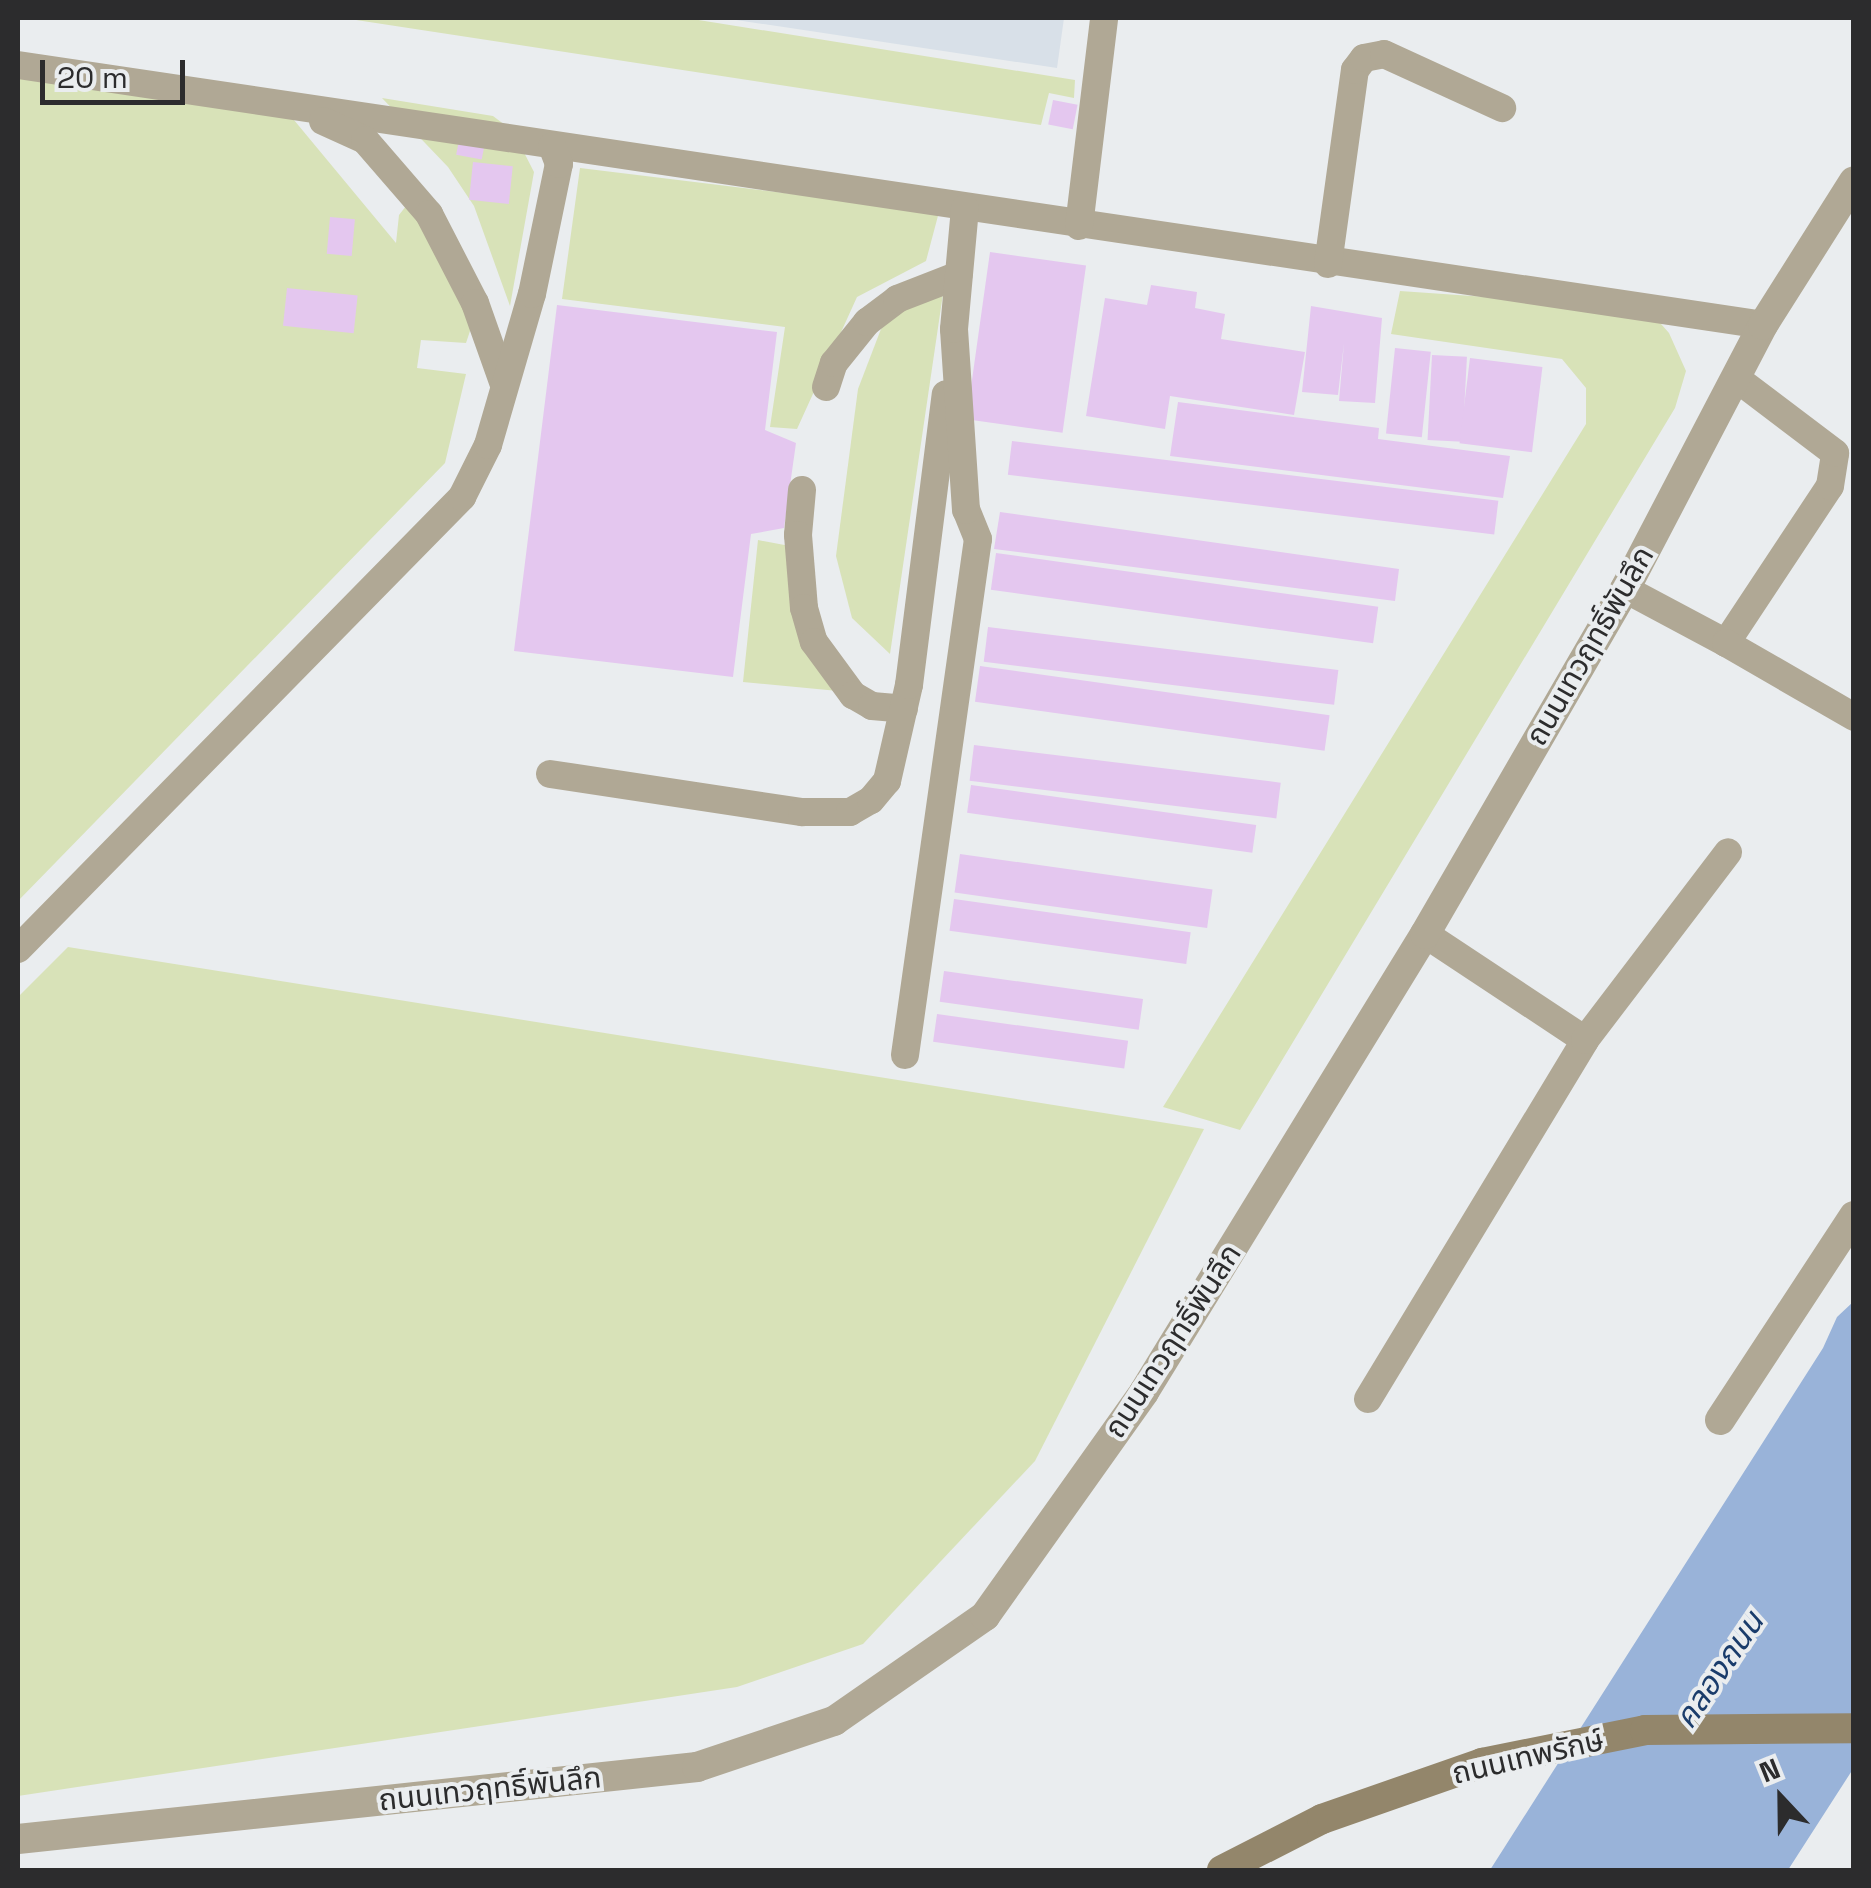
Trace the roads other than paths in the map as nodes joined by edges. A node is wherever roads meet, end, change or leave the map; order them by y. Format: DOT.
graph roads {
  1 [pos="1104,18"];
  2 [pos="18,66"];
  3 [pos="271,104"];
  4 [pos="1502,108"];
  5 [pos="552,146"];
  6 [pos="1854,181"];
  7 [pos="966,209"];
  8 [pos="1079,226"];
  9 [pos="1328,264"];
  10 [pos="959,275"];
  11 [pos="1762,325"];
  12 [pos="954,329"];
  13 [pos="1736,378"];
  14 [pos="503,382"];
  15 [pos="826,387"];
  16 [pos="802,490"];
  17 [pos="1625,589"];
  18 [pos="1726,642"];
  19 [pos="904,709"];
  20 [pos="1854,717"];
  21 [pos="550,774"];
  22 [pos="1728,852"];
  23 [pos="1425,934"];
  24 [pos="18,949"];
  25 [pos="1585,1040"];
  26 [pos="905,1055"];
  27 [pos="1854,1216"];
  28 [pos="1368,1399"];
  29 [pos="1720,1420"];
  30 [pos="1854,1728"];
  31 [pos="18,1839"];
  32 [pos="1222,1870"];
  1 -- 8 [label="lane"];
  2 -- 3 [label="lane"];
  3 -- 5 [label="lane"];
  3 -- 14 [label="lane"];
  4 -- 9 [label="lane"];
  5 -- 7 [label="lane"];
  5 -- 14 [label="lane"];
  6 -- 11 [label="street, ถนนเทวฤทธิ์พันลึก"];
  7 -- 8 [label="lane"];
  7 -- 10 [label="lane"];
  8 -- 9 [label="lane"];
  9 -- 11 [label="lane"];
  10 -- 12 [label="lane"];
  10 -- 15 [label="lane"];
  11 -- 13 [label="street, ถนนเทวฤทธิ์พันลึก"];
  12 -- 19 [label="lane"];
  12 -- 26 [label="lane"];
  13 -- 17 [label="street, ถนนเทวฤทธิ์พันลึก"];
  13 -- 18 [label="lane"];
  14 -- 24 [label="lane"];
  16 -- 19 [label="lane"];
  17 -- 18 [label="lane"];
  17 -- 23 [label="street, ถนนเทวฤทธิ์พันลึก"];
  18 -- 20 [label="lane"];
  19 -- 21 [label="lane"];
  22 -- 25 [label="lane"];
  23 -- 25 [label="lane"];
  23 -- 31 [label="street, ถนนเทวฤทธิ์พันลึก"];
  25 -- 28 [label="lane"];
  27 -- 29 [label="street"];
  30 -- 32 [label="main road, ถนนเทพรักษ์"];
}
